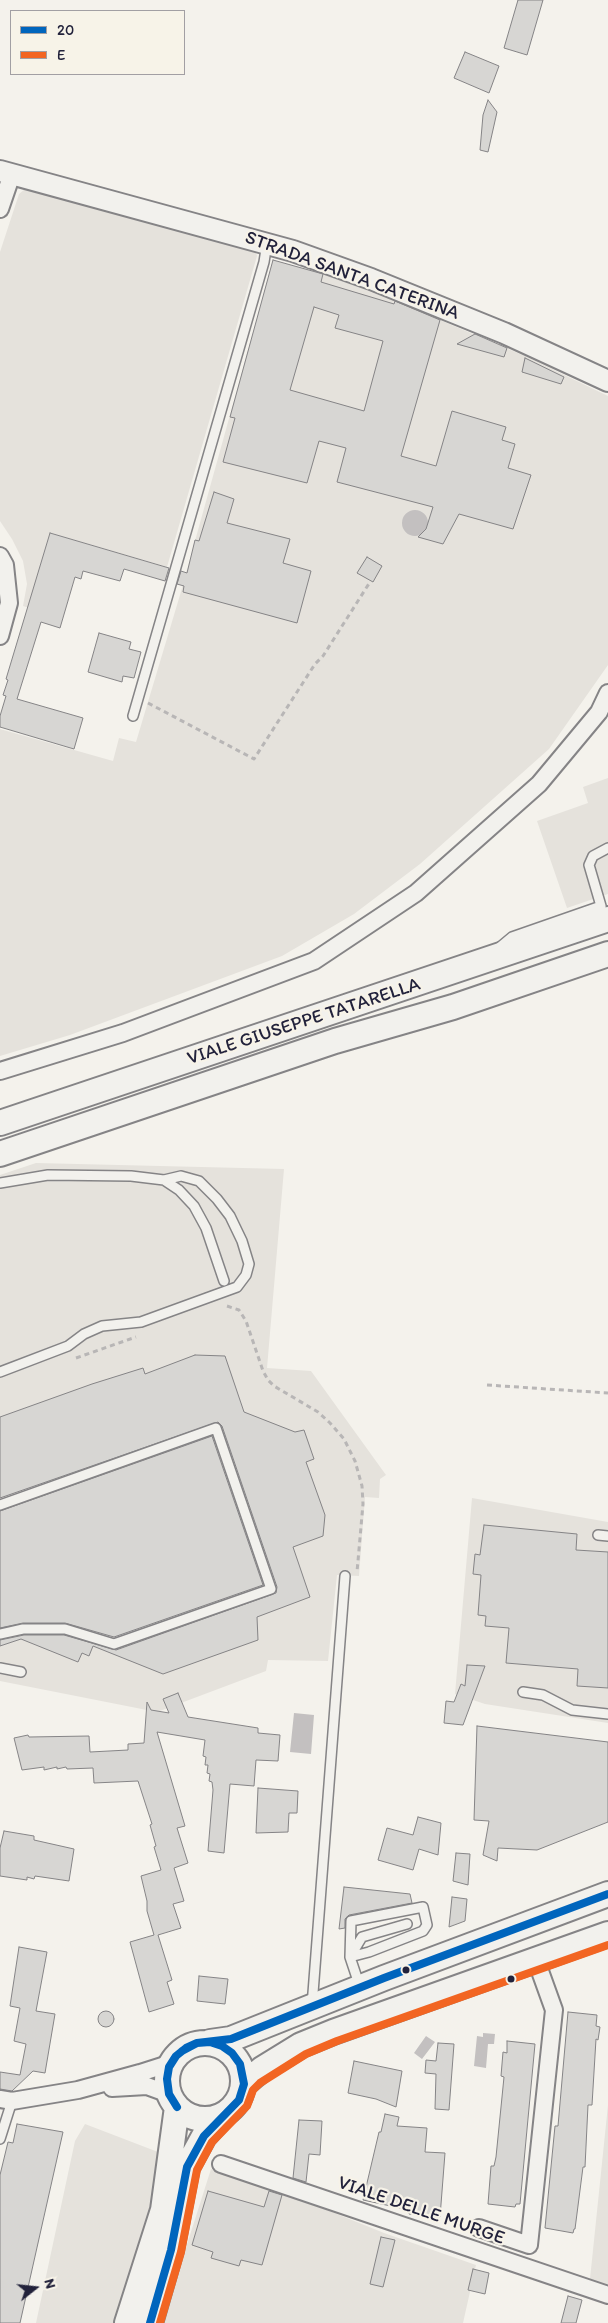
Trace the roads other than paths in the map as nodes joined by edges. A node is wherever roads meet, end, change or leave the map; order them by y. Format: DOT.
graph roads {
  1 [pos="6,172"];
  2 [pos="0,209"];
  3 [pos="267,243"];
  4 [pos="608,381"];
  5 [pos="0,556"];
  6 [pos="0,636"];
  7 [pos="608,693"];
  8 [pos="133,716"];
  9 [pos="608,848"];
  10 [pos="608,919"];
  11 [pos="608,954"];
  12 [pos="487,961"];
  13 [pos="0,1071"];
  14 [pos="0,1123"];
  15 [pos="0,1154"];
  16 [pos="164,1180"];
  17 [pos="0,1183"];
  18 [pos="224,1281"];
  19 [pos="0,1372"];
  20 [pos="0,1505"];
  21 [pos="345,1576"];
  22 [pos="0,1634"];
  23 [pos="0,1668"];
  24 [pos="21,1672"];
  25 [pos="523,1692"];
  26 [pos="608,1714"];
  27 [pos="608,1894"];
  28 [pos="407,1924"];
  29 [pos="608,1934"];
  30 [pos="350,1957"];
  31 [pos="536,1960"];
  32 [pos="361,1987"];
  33 [pos="312,2006"];
  34 [pos="210,2042"];
  35 [pos="176,2056"];
  36 [pos="244,2084"];
  37 [pos="84,2088"];
  38 [pos="6,2100"];
  39 [pos="173,2101"];
  40 [pos="223,2115"];
  41 [pos="0,2139"];
  42 [pos="221,2164"];
  43 [pos="179,2167"];
  44 [pos="479,2228"];
  45 [pos="608,2295"];
  46 [pos="127,2323"];
  47 [pos="150,2323"];
  1 -- 2 [label="street"];
  1 -- 3 [label="street, STRADA SANTA CATERINA"];
  3 -- 4 [label="street, STRADA SANTA CATERINA"];
  3 -- 8 [label="lane"];
  5 -- 6 [label="street"];
  7 -- 13 [label="street"];
  9 -- 12 [label="lane"];
  10 -- 12 [label="main road, VIALE GIUSEPPE TATARELLA"];
  11 -- 15 [label="main road, VIALE GIUSEPPE TATARELLA"];
  12 -- 14 [label="main road, VIALE GIUSEPPE TATARELLA"];
  16 -- 17 [label="lane"];
  16 -- 18 [label="lane"];
  16 -- 19 [label="lane"];
  20 -- 22 [label="lane"];
  21 -- 33 [label="lane"];
  23 -- 24 [label="lane"];
  25 -- 26 [label="lane"];
  27 -- 32 [label="main road"];
  28 -- 30 [label="lane"];
  29 -- 31 [label="main road"];
  30 -- 30 [label="lane"];
  30 -- 32 [label="lane"];
  31 -- 36 [label="main road"];
  31 -- 44 [label="street"];
  32 -- 33 [label="main road"];
  33 -- 34 [label="main road"];
  34 -- 35 [label="main road"];
  34 -- 36 [label="main road"];
  35 -- 37 [label="street"];
  35 -- 39 [label="main road"];
  36 -- 40 [label="main road"];
  37 -- 38 [label="street"];
  37 -- 39 [label="street"];
  38 -- 41 [label="lane"];
  39 -- 40 [label="main road"];
  39 -- 43 [label="main road"];
  40 -- 43 [label="main road"];
  42 -- 45 [label="street, VIALE DELLE MURGE"];
  43 -- 46 [label="main road"];
  43 -- 47 [label="main road"];
}
